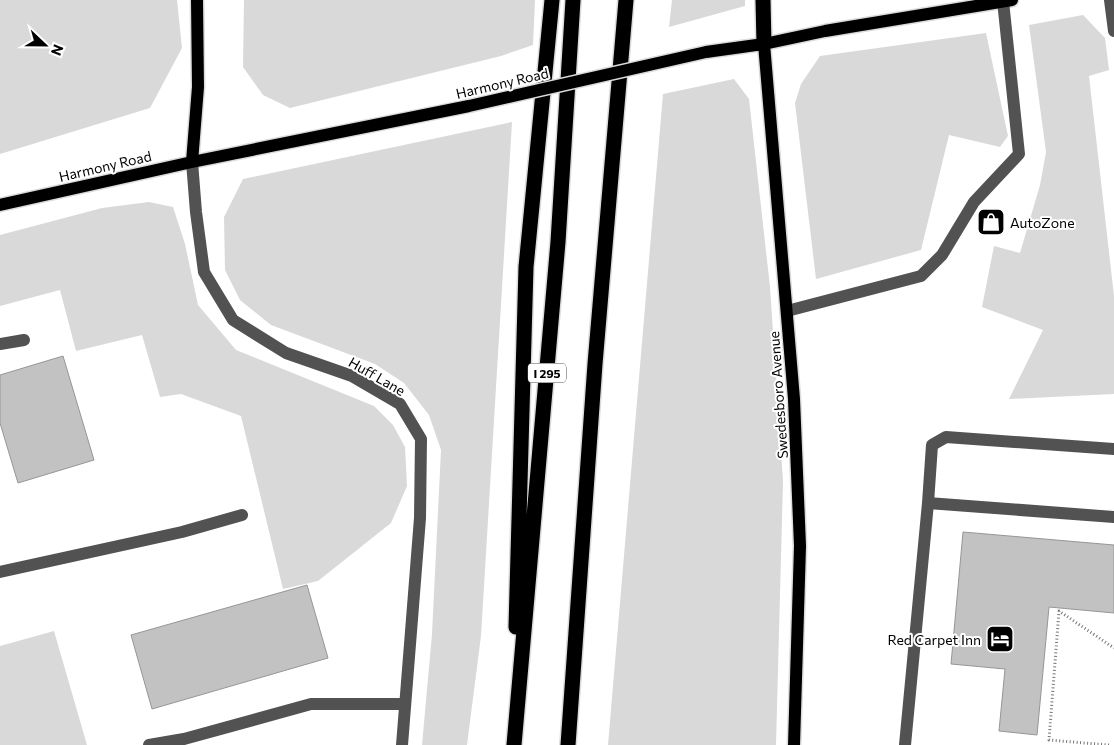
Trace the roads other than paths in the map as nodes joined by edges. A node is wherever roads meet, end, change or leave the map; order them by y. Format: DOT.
graph roads {
  1 [pos="197,0"];
  2 [pos="552,0"];
  3 [pos="573,0"];
  4 [pos="626,0"];
  5 [pos="763,0"];
  6 [pos="1110,0"];
  7 [pos="1008,1"];
  8 [pos="1114,31"];
  9 [pos="764,44"];
  10 [pos="192,162"];
  11 [pos="0,205"];
  12 [pos="787,311"];
  13 [pos="24,340"];
  14 [pos="0,344"];
  15 [pos="1114,449"];
  16 [pos="928,503"];
  17 [pos="242,515"];
  18 [pos="1114,517"];
  19 [pos="0,572"];
  20 [pos="405,704"];
  21 [pos="149,745"];
  22 [pos="402,745"];
  23 [pos="513,745"];
  24 [pos="568,745"];
  25 [pos="794,745"];
  26 [pos="905,745"];
  1 -- 10 [label="main road"];
  2 -- 23 [label="highway"];
  3 -- 23 [label="highway, I 295"];
  4 -- 24 [label="highway"];
  5 -- 9 [label="highway"];
  6 -- 8 [label="street"];
  7 -- 9 [label="main road, Harmony Road"];
  7 -- 12 [label="street"];
  9 -- 10 [label="main road, Harmony Road, bridge"];
  9 -- 12 [label="main road, Swedesboro Avenue"];
  10 -- 11 [label="main road, Harmony Road"];
  10 -- 20 [label="street, Huff Lane"];
  12 -- 25 [label="main road, Swedesboro Avenue"];
  13 -- 14 [label="street"];
  15 -- 16 [label="street"];
  16 -- 18 [label="street"];
  16 -- 26 [label="street"];
  17 -- 19 [label="street"];
  20 -- 21 [label="street"];
  20 -- 22 [label="street, Huff Lane"];
}
